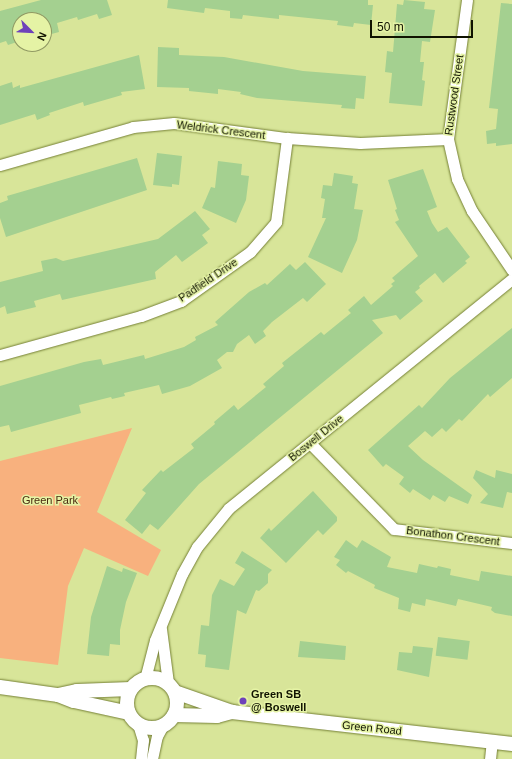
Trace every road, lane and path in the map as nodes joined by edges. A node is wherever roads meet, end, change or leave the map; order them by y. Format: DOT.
graph roads {
  1 [pos="467,0"];
  2 [pos="287,138"];
  3 [pos="448,139"];
  4 [pos="0,165"];
  5 [pos="512,270"];
  6 [pos="512,279"];
  7 [pos="0,355"];
  8 [pos="310,443"];
  9 [pos="512,542"];
  10 [pos="161,630"];
  11 [pos="145,679"];
  12 [pos="0,687"];
  13 [pos="171,687"];
  14 [pos="130,689"];
  15 [pos="58,695"];
  16 [pos="232,712"];
  17 [pos="129,713"];
  18 [pos="174,715"];
  19 [pos="138,724"];
  20 [pos="163,725"];
  21 [pos="492,742"];
  22 [pos="512,744"];
  23 [pos="141,759"];
  24 [pos="152,759"];
  25 [pos="490,759"];
  1 -- 3 [label="street, Rustwood Street"];
  2 -- 3 [label="street, Weldrick Crescent"];
  2 -- 4 [label="street, Weldrick Crescent"];
  2 -- 7 [label="street, Padfield Drive"];
  3 -- 5 [label="street, Rustwood Street"];
  6 -- 8 [label="street, Boswell Drive"];
  8 -- 9 [label="street, Bonathon Crescent"];
  8 -- 10 [label="street, Boswell Drive"];
  10 -- 11 [label="street, Boswell Drive"];
  10 -- 13 [label="street, Boswell Drive"];
  11 -- 13 [label="street"];
  11 -- 14 [label="street"];
  12 -- 15 [label="street"];
  13 -- 16 [label="street, Green Road"];
  13 -- 18 [label="street"];
  14 -- 15 [label="street"];
  14 -- 17 [label="street"];
  15 -- 17 [label="street"];
  16 -- 18 [label="street, Green Road"];
  16 -- 21 [label="street, Green Road"];
  17 -- 19 [label="street"];
  18 -- 20 [label="street"];
  19 -- 20 [label="street"];
  19 -- 23 [label="street"];
  20 -- 24 [label="street"];
  21 -- 22 [label="street, Green Road"];
  21 -- 25 [label="street"];
}
